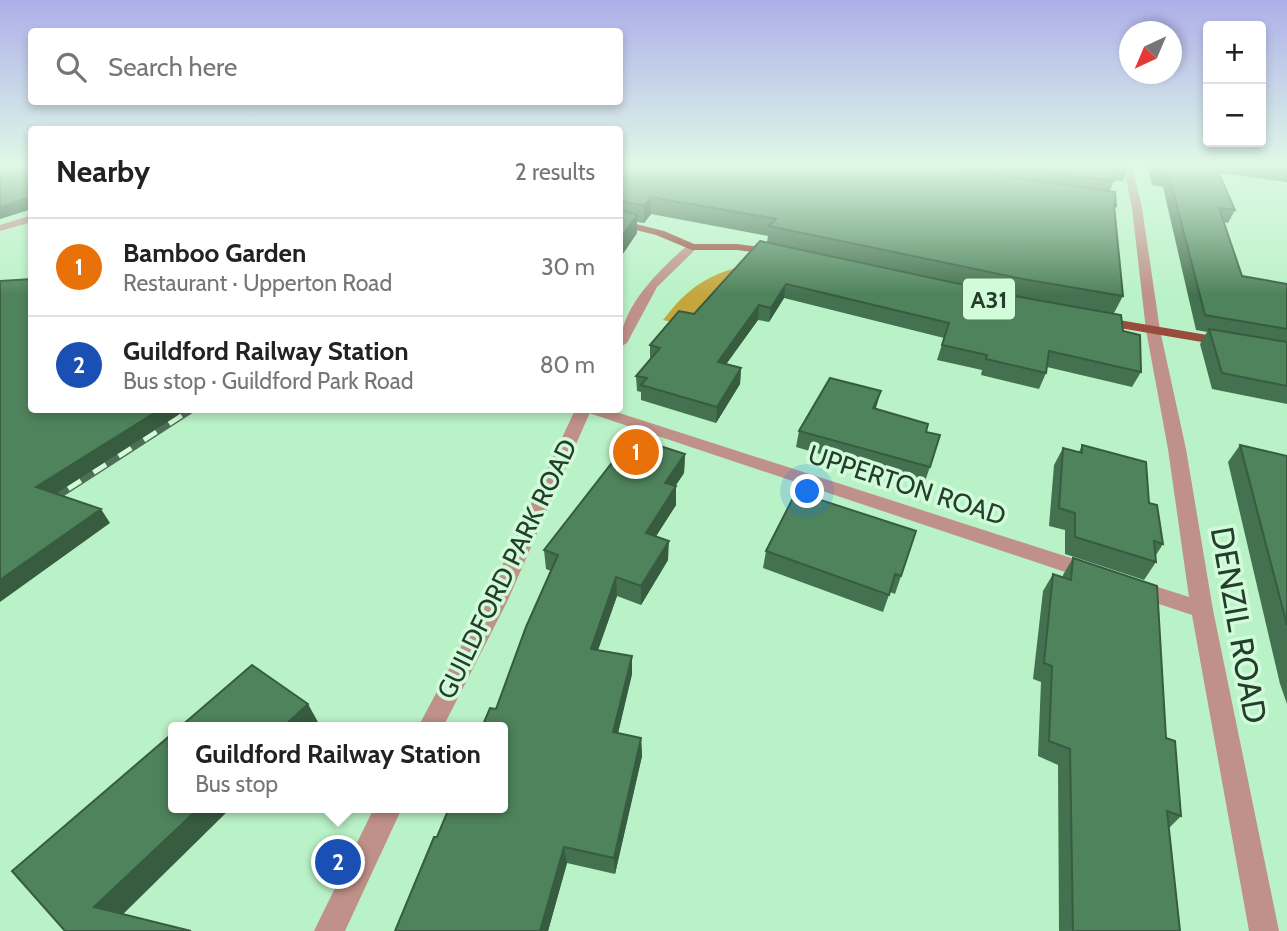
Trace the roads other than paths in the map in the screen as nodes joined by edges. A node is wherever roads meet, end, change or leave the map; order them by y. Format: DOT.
graph roads {
  1 [pos="1132,208"];
  2 [pos="28,219"];
  3 [pos="623,224"];
  4 [pos="0,228"];
  5 [pos="692,247"];
  6 [pos="789,254"];
  7 [pos="1084,318"];
  8 [pos="1153,330"];
  9 [pos="623,338"];
  10 [pos="1233,344"];
  11 [pos="582,413"];
  12 [pos="605,413"];
  13 [pos="1202,610"];
  14 [pos="433,722"];
  15 [pos="386,813"];
  16 [pos="329,931"];
  17 [pos="1264,931"];
  1 -- 8 [label="street, DENZIL ROAD"];
  2 -- 4 [label="street"];
  3 -- 5 [label="main road"];
  5 -- 6 [label="main road"];
  5 -- 9 [label="street"];
  7 -- 8 [label="main road"];
  8 -- 10 [label="main road"];
  8 -- 13 [label="street, DENZIL ROAD"];
  11 -- 14 [label="street, GUILDFORD PARK ROAD"];
  12 -- 13 [label="street, UPPERTON ROAD"];
  13 -- 17 [label="street, DENZIL ROAD"];
  15 -- 16 [label="street"];
}
